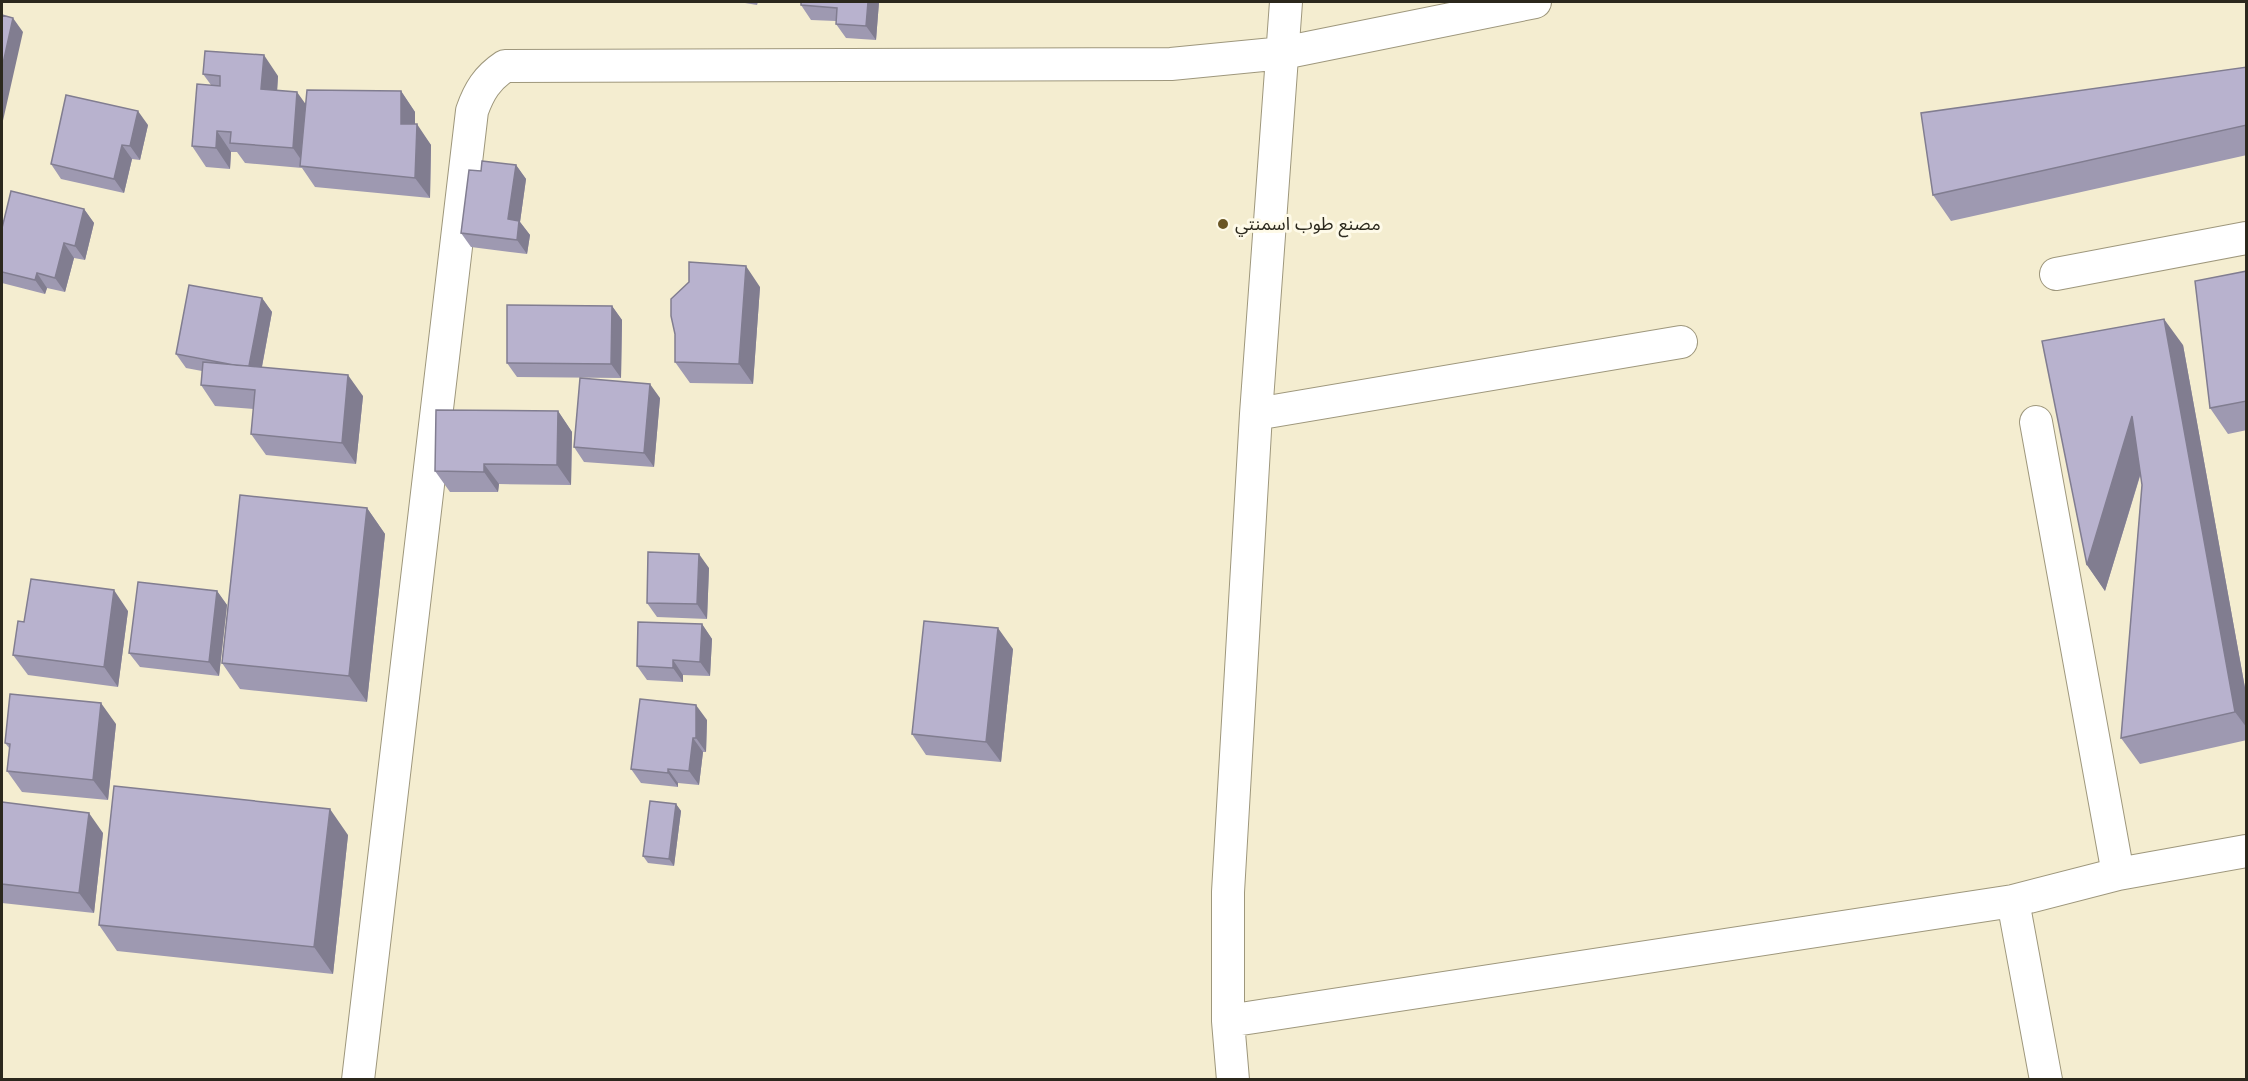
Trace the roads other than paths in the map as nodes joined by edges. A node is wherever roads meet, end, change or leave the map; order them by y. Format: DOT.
graph roads {
  1 [pos="1286,2"];
  2 [pos="1534,2"];
  3 [pos="1283,53"];
  4 [pos="2247,238"];
  5 [pos="2056,274"];
  6 [pos="1681,342"];
  7 [pos="1256,414"];
  8 [pos="2036,422"];
  9 [pos="2247,851"];
  10 [pos="2118,874"];
  11 [pos="2013,901"];
  12 [pos="1227,1021"];
  13 [pos="358,1080"];
  14 [pos="1233,1080"];
  15 [pos="2046,1080"];
  1 -- 3 [label="street"];
  2 -- 3 [label="street"];
  3 -- 7 [label="street"];
  3 -- 13 [label="street"];
  4 -- 5 [label="street"];
  6 -- 7 [label="street"];
  7 -- 12 [label="street"];
  8 -- 10 [label="street"];
  9 -- 10 [label="street"];
  10 -- 11 [label="street"];
  11 -- 12 [label="street"];
  11 -- 15 [label="street"];
  12 -- 14 [label="street"];
}
